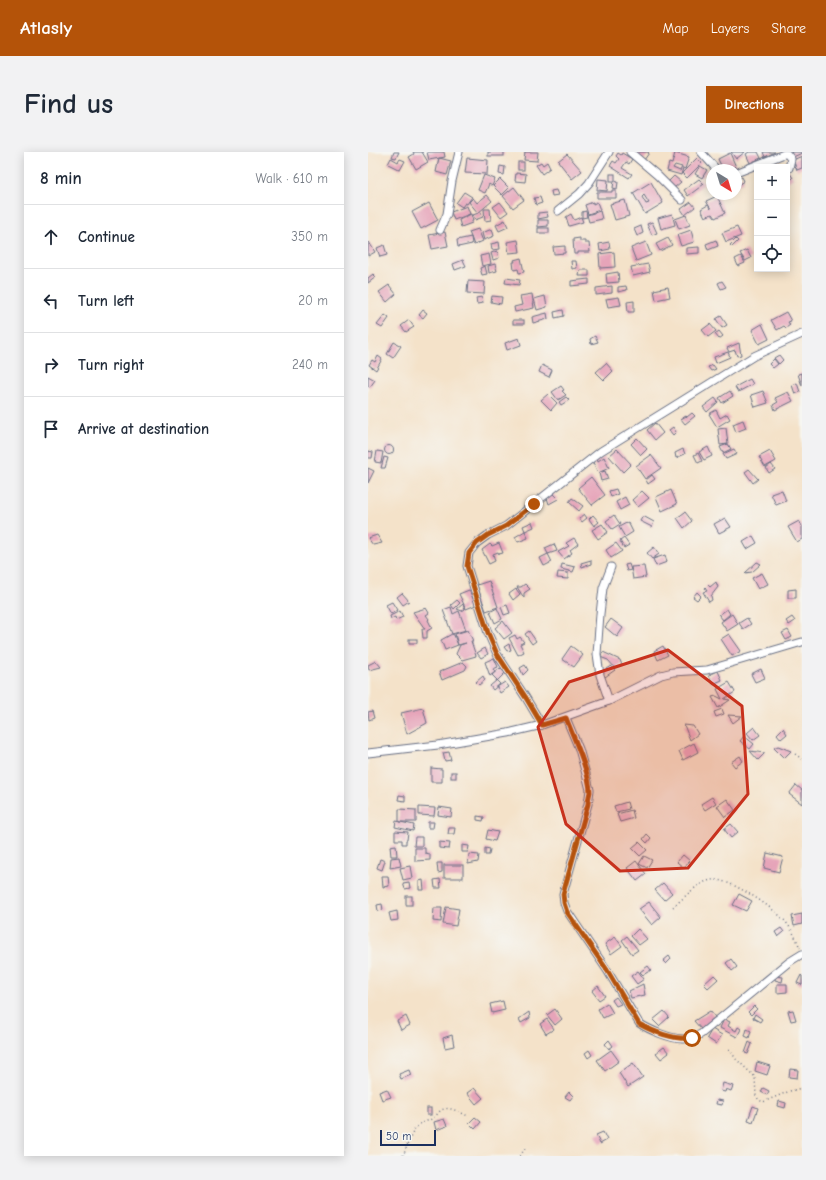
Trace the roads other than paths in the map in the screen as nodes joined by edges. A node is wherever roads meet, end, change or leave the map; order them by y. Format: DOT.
graph roads {
  1 [pos="459,152"];
  2 [pos="609,152"];
  3 [pos="630,152"];
  4 [pos="701,152"];
  5 [pos="784,153"];
  6 [pos="712,164"];
  7 [pos="790,164"];
  8 [pos="742,170"];
  9 [pos="682,200"];
  10 [pos="558,211"];
  11 [pos="440,230"];
  12 [pos="802,334"];
  13 [pos="611,568"];
  14 [pos="802,642"];
  15 [pos="609,701"];
  16 [pos="566,718"];
  17 [pos="542,725"];
  18 [pos="368,753"];
  19 [pos="802,952"];
  1 -- 11 [label="street"];
  2 -- 10 [label="street"];
  3 -- 9 [label="street"];
  4 -- 6 [label="street"];
  5 -- 7 [label="street"];
  5 -- 8 [label="street"];
  12 -- 17 [label="street"];
  13 -- 15 [label="street"];
  14 -- 15 [label="street"];
  15 -- 16 [label="street"];
  16 -- 17 [label="street"];
  16 -- 19 [label="street"];
  17 -- 18 [label="street"];
}
